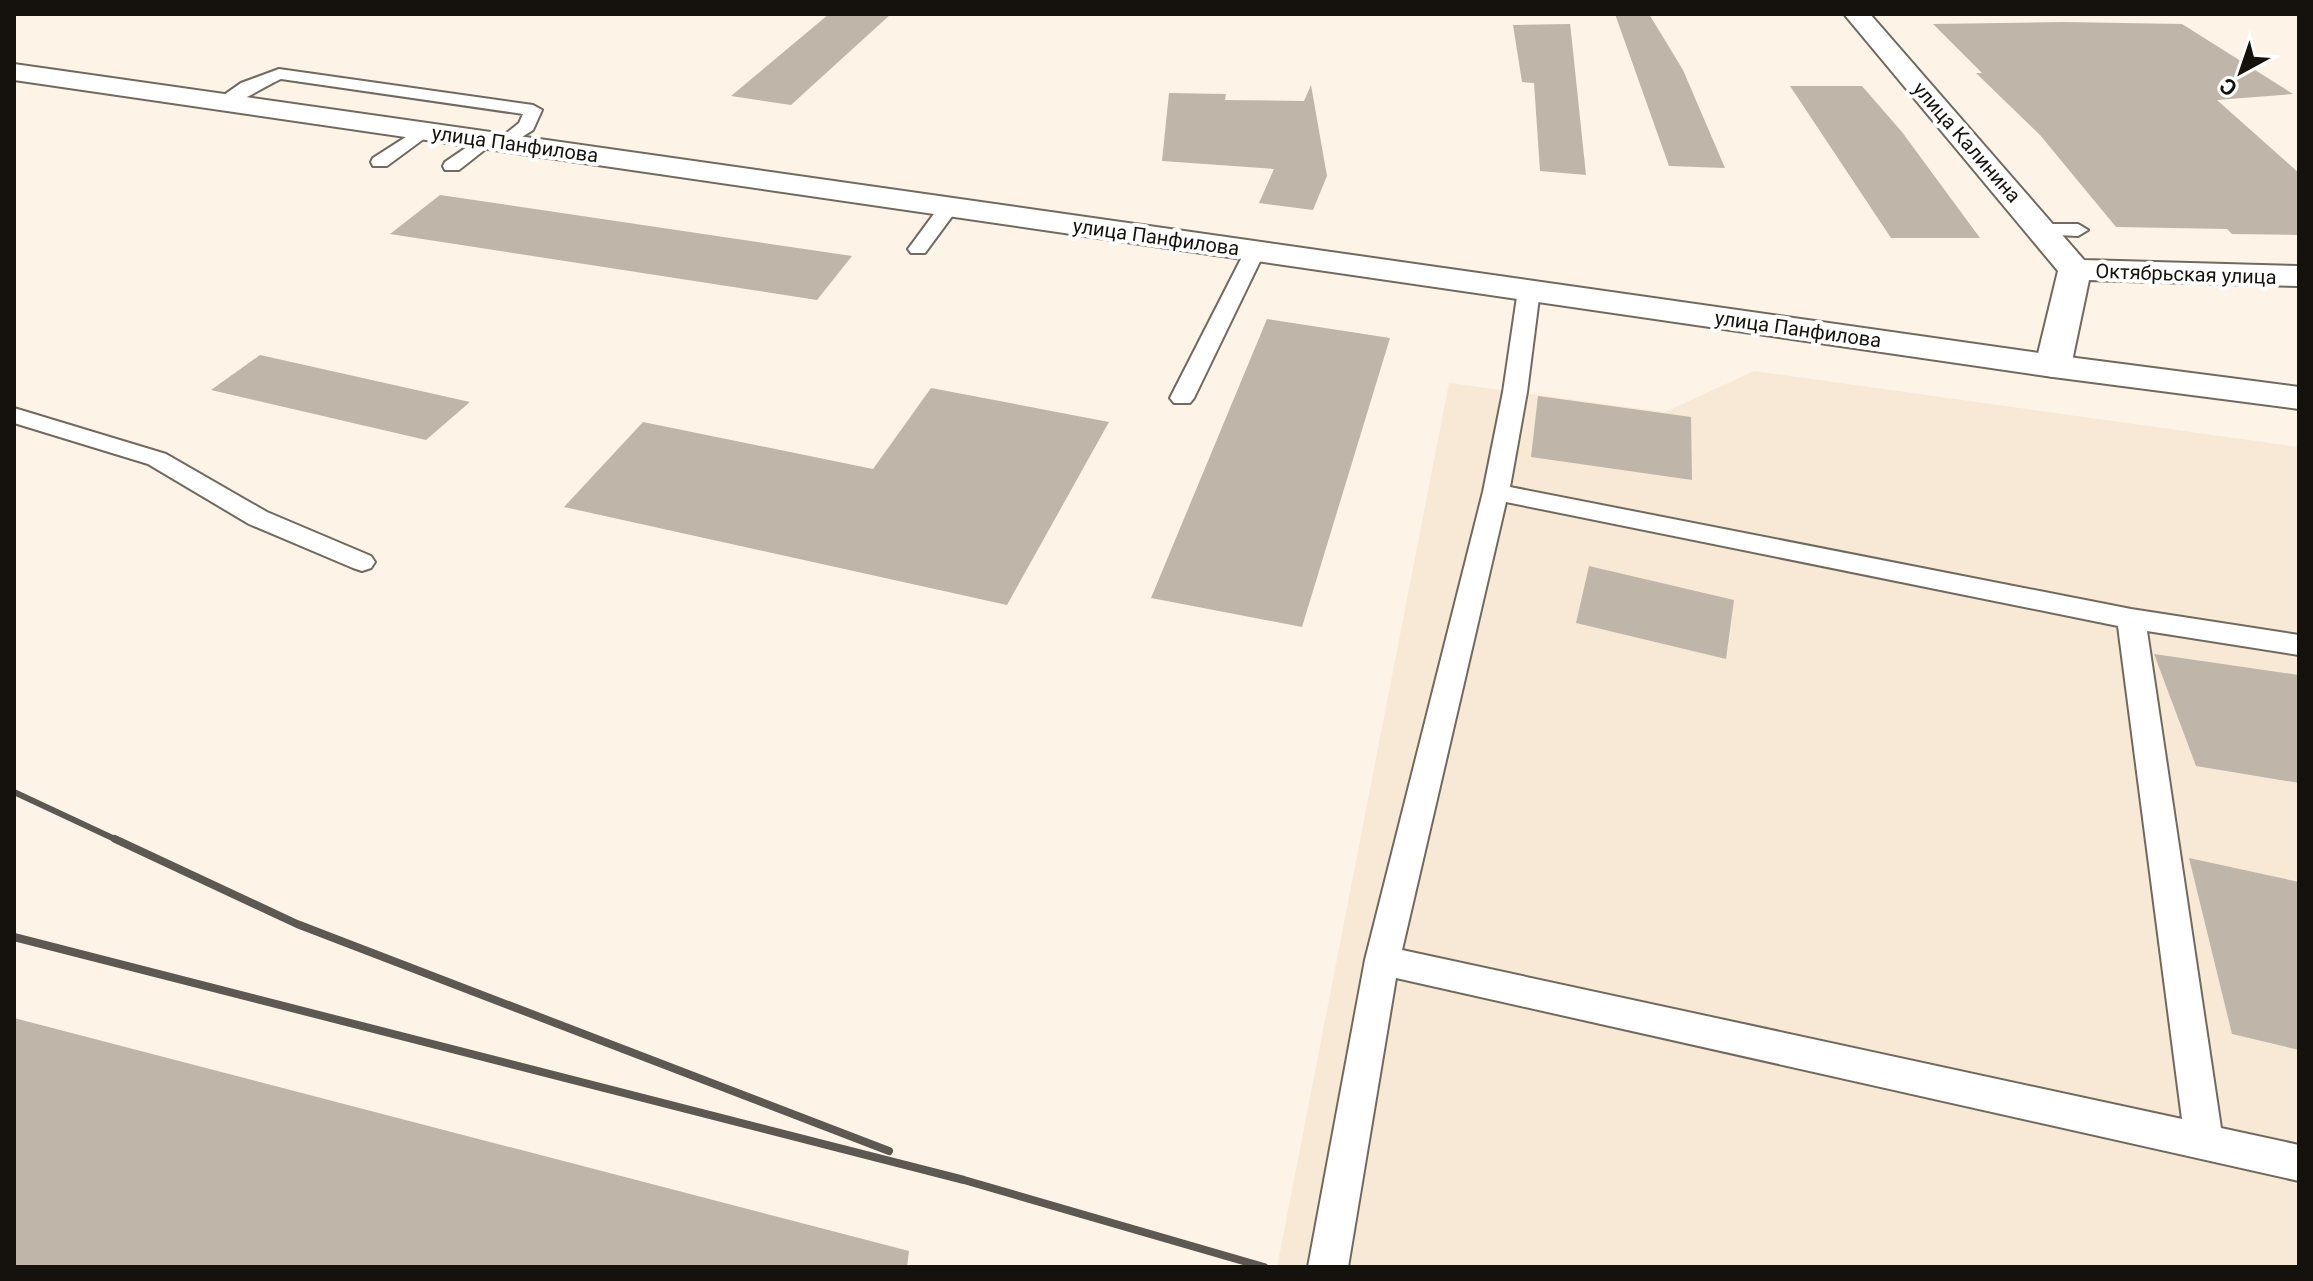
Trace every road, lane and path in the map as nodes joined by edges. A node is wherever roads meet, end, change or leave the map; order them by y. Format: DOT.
graph roads {
  1 [pos="1857,14"];
  2 [pos="14,72"];
  3 [pos="223,102"];
  4 [pos="423,131"];
  5 [pos="494,142"];
  6 [pos="380,162"];
  7 [pos="452,166"];
  8 [pos="949,207"];
  9 [pos="2042,230"];
  10 [pos="2078,230"];
  11 [pos="918,249"];
  12 [pos="1255,251"];
  13 [pos="2075,270"];
  14 [pos="2299,276"];
  15 [pos="1529,290"];
  16 [pos="2053,366"];
  17 [pos="1182,398"];
  18 [pos="2299,398"];
  19 [pos="14,415"];
  20 [pos="1496,492"];
  21 [pos="362,562"];
  22 [pos="2131,619"];
  23 [pos="2299,645"];
  24 [pos="1382,960"];
  25 [pos="2204,1143"];
  26 [pos="2299,1163"];
  27 [pos="1328,1267"];
  1 -- 9 [label="main road, улица Калинина"];
  2 -- 3 [label="main road, улица Панфилова"];
  3 -- 4 [label="main road, улица Панфилова"];
  3 -- 5 [label="lane"];
  4 -- 5 [label="main road, улица Панфилова"];
  4 -- 6 [label="lane"];
  5 -- 7 [label="lane"];
  5 -- 8 [label="main road, улица Панфилова"];
  8 -- 11 [label="lane"];
  8 -- 12 [label="main road, улица Панфилова"];
  9 -- 10 [label="lane"];
  9 -- 13 [label="main road, улица Калинина"];
  12 -- 15 [label="main road, улица Панфилова"];
  12 -- 17 [label="lane"];
  13 -- 14 [label="main road, Октябрьская улица"];
  13 -- 16 [label="main road, Октябрьская улица"];
  15 -- 16 [label="main road, улица Панфилова"];
  15 -- 20 [label="lane"];
  16 -- 18 [label="main road, улица Панфилова"];
  19 -- 21 [label="lane"];
  20 -- 22 [label="lane"];
  20 -- 24 [label="lane"];
  22 -- 23 [label="lane"];
  22 -- 25 [label="lane"];
  24 -- 25 [label="lane"];
  24 -- 27 [label="lane"];
  25 -- 26 [label="lane"];
}
